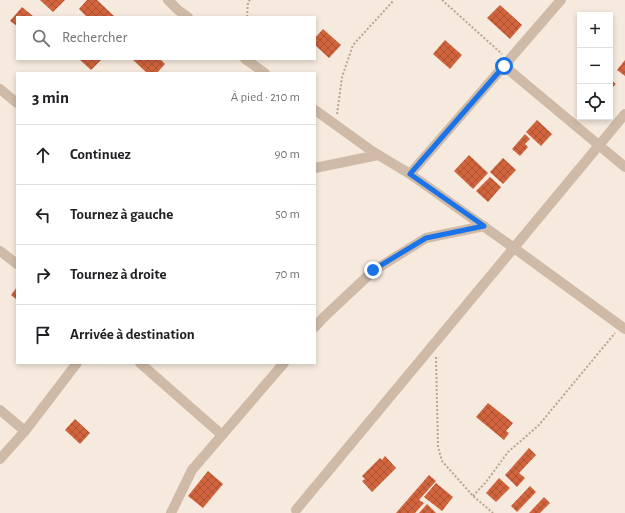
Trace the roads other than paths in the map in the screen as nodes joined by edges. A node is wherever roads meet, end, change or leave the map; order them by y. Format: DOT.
graph roads {
  1 [pos="168,0"];
  2 [pos="561,0"];
  3 [pos="187,16"];
  4 [pos="247,60"];
  5 [pos="506,63"];
  6 [pos="264,72"];
  7 [pos="0,89"];
  8 [pos="16,102"];
  9 [pos="316,111"];
  10 [pos="625,114"];
  11 [pos="599,146"];
  12 [pos="378,155"];
  13 [pos="625,167"];
  14 [pos="316,168"];
  15 [pos="410,174"];
  16 [pos="484,226"];
  17 [pos="514,248"];
  18 [pos="0,251"];
  19 [pos="16,263"];
  20 [pos="316,327"];
  21 [pos="623,327"];
  22 [pos="76,364"];
  23 [pos="141,364"];
  24 [pos="283,364"];
  25 [pos="0,410"];
  26 [pos="25,431"];
  27 [pos="222,435"];
  28 [pos="0,459"];
  29 [pos="296,510"];
  30 [pos="171,513"];
  1 -- 3 [label="street"];
  2 -- 5 [label="street"];
  4 -- 6 [label="street"];
  5 -- 11 [label="street"];
  5 -- 15 [label="street"];
  7 -- 8 [label="street"];
  9 -- 12 [label="street"];
  10 -- 11 [label="street"];
  11 -- 13 [label="street"];
  11 -- 17 [label="street"];
  12 -- 14 [label="street"];
  12 -- 15 [label="street"];
  15 -- 16 [label="street"];
  16 -- 17 [label="street"];
  16 -- 20 [label="street"];
  17 -- 21 [label="street"];
  17 -- 29 [label="street"];
  18 -- 19 [label="street"];
  22 -- 26 [label="street"];
  23 -- 27 [label="street"];
  24 -- 27 [label="street"];
  25 -- 26 [label="street"];
  26 -- 28 [label="street"];
  27 -- 30 [label="street"];
}
